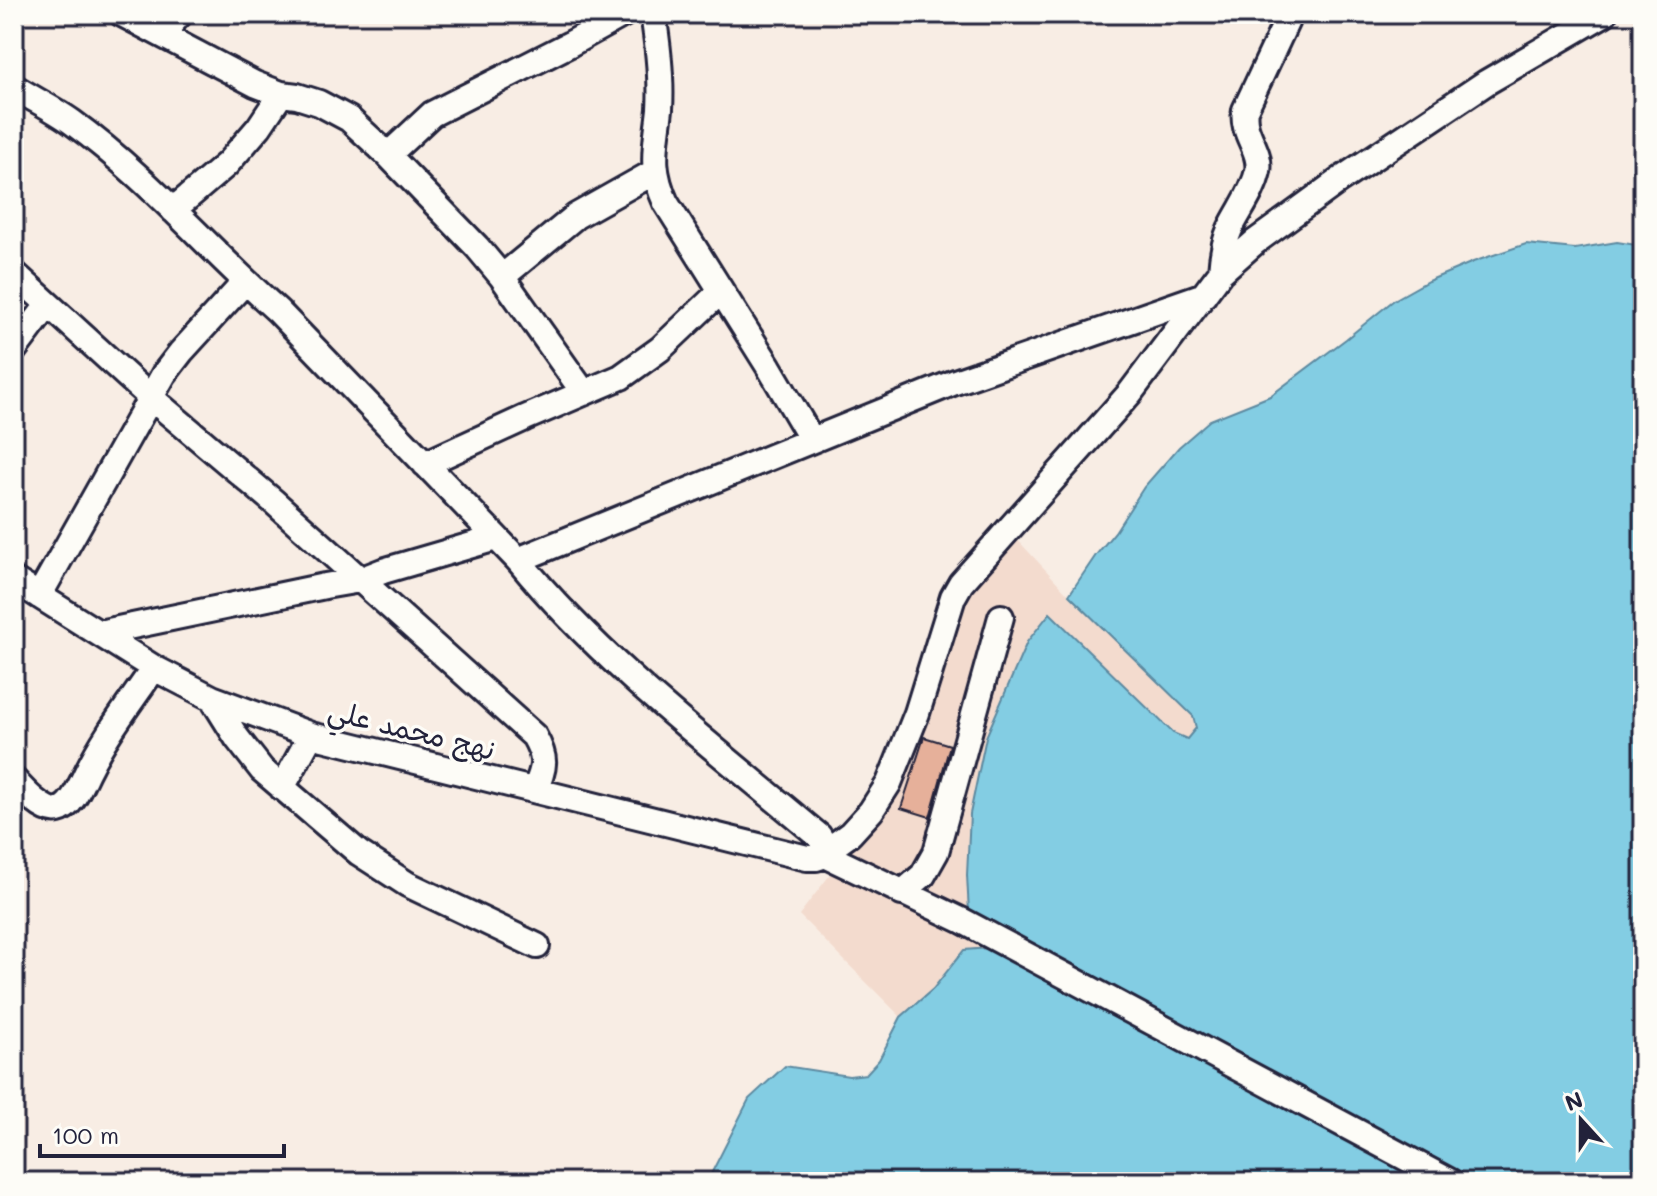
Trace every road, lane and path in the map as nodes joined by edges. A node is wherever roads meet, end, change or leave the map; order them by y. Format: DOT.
graph roads {
  1 [pos="122,14"];
  2 [pos="180,14"];
  3 [pos="624,14"];
  4 [pos="653,14"];
  5 [pos="1290,14"];
  6 [pos="1604,14"];
  7 [pos="162,34"];
  8 [pos="14,87"];
  9 [pos="281,94"];
  10 [pos="388,155"];
  11 [pos="656,171"];
  12 [pos="173,210"];
  13 [pos="1221,272"];
  14 [pos="14,273"];
  15 [pos="502,277"];
  16 [pos="245,282"];
  17 [pos="721,291"];
  18 [pos="1204,295"];
  19 [pos="48,305"];
  20 [pos="14,350"];
  21 [pos="584,393"];
  22 [pos="150,397"];
  23 [pos="812,440"];
  24 [pos="425,464"];
  25 [pos="496,538"];
  26 [pos="518,560"];
  27 [pos="14,580"];
  28 [pos="360,580"];
  29 [pos="39,596"];
  30 [pos="1001,617"];
  31 [pos="99,633"];
  32 [pos="154,668"];
  33 [pos="212,698"];
  34 [pos="311,735"];
  35 [pos="14,780"];
  36 [pos="282,788"];
  37 [pos="535,790"];
  38 [pos="826,852"];
  39 [pos="902,893"];
  40 [pos="537,946"];
  41 [pos="1451,1182"];
  1 -- 7 [label="street"];
  2 -- 7 [label="street"];
  3 -- 10 [label="street"];
  4 -- 11 [label="street"];
  5 -- 13 [label="street"];
  6 -- 13 [label="street"];
  7 -- 9 [label="street"];
  8 -- 12 [label="street"];
  9 -- 10 [label="street"];
  9 -- 12 [label="street"];
  10 -- 15 [label="street"];
  11 -- 15 [label="street"];
  11 -- 17 [label="street"];
  12 -- 16 [label="street"];
  13 -- 18 [label="street"];
  14 -- 19 [label="street"];
  15 -- 21 [label="street"];
  16 -- 22 [label="street"];
  16 -- 24 [label="street"];
  17 -- 21 [label="street"];
  17 -- 23 [label="street"];
  18 -- 23 [label="street"];
  18 -- 38 [label="street"];
  19 -- 20 [label="street"];
  19 -- 22 [label="street"];
  21 -- 24 [label="street"];
  22 -- 28 [label="street"];
  22 -- 29 [label="street"];
  23 -- 26 [label="street"];
  24 -- 25 [label="street"];
  25 -- 26 [label="street"];
  25 -- 28 [label="street"];
  26 -- 38 [label="street"];
  27 -- 29 [label="street, نهج محمد علي"];
  28 -- 31 [label="street"];
  28 -- 37 [label="street"];
  29 -- 31 [label="street, نهج محمد علي"];
  30 -- 39 [label="street"];
  31 -- 32 [label="street, نهج محمد علي"];
  32 -- 33 [label="street, نهج محمد علي"];
  32 -- 35 [label="street"];
  33 -- 34 [label="street, نهج محمد علي"];
  33 -- 36 [label="street"];
  34 -- 36 [label="street"];
  34 -- 37 [label="street, نهج محمد علي"];
  36 -- 40 [label="street"];
  37 -- 38 [label="street, نهج محمد علي"];
  38 -- 39 [label="street"];
  39 -- 41 [label="street"];
}
